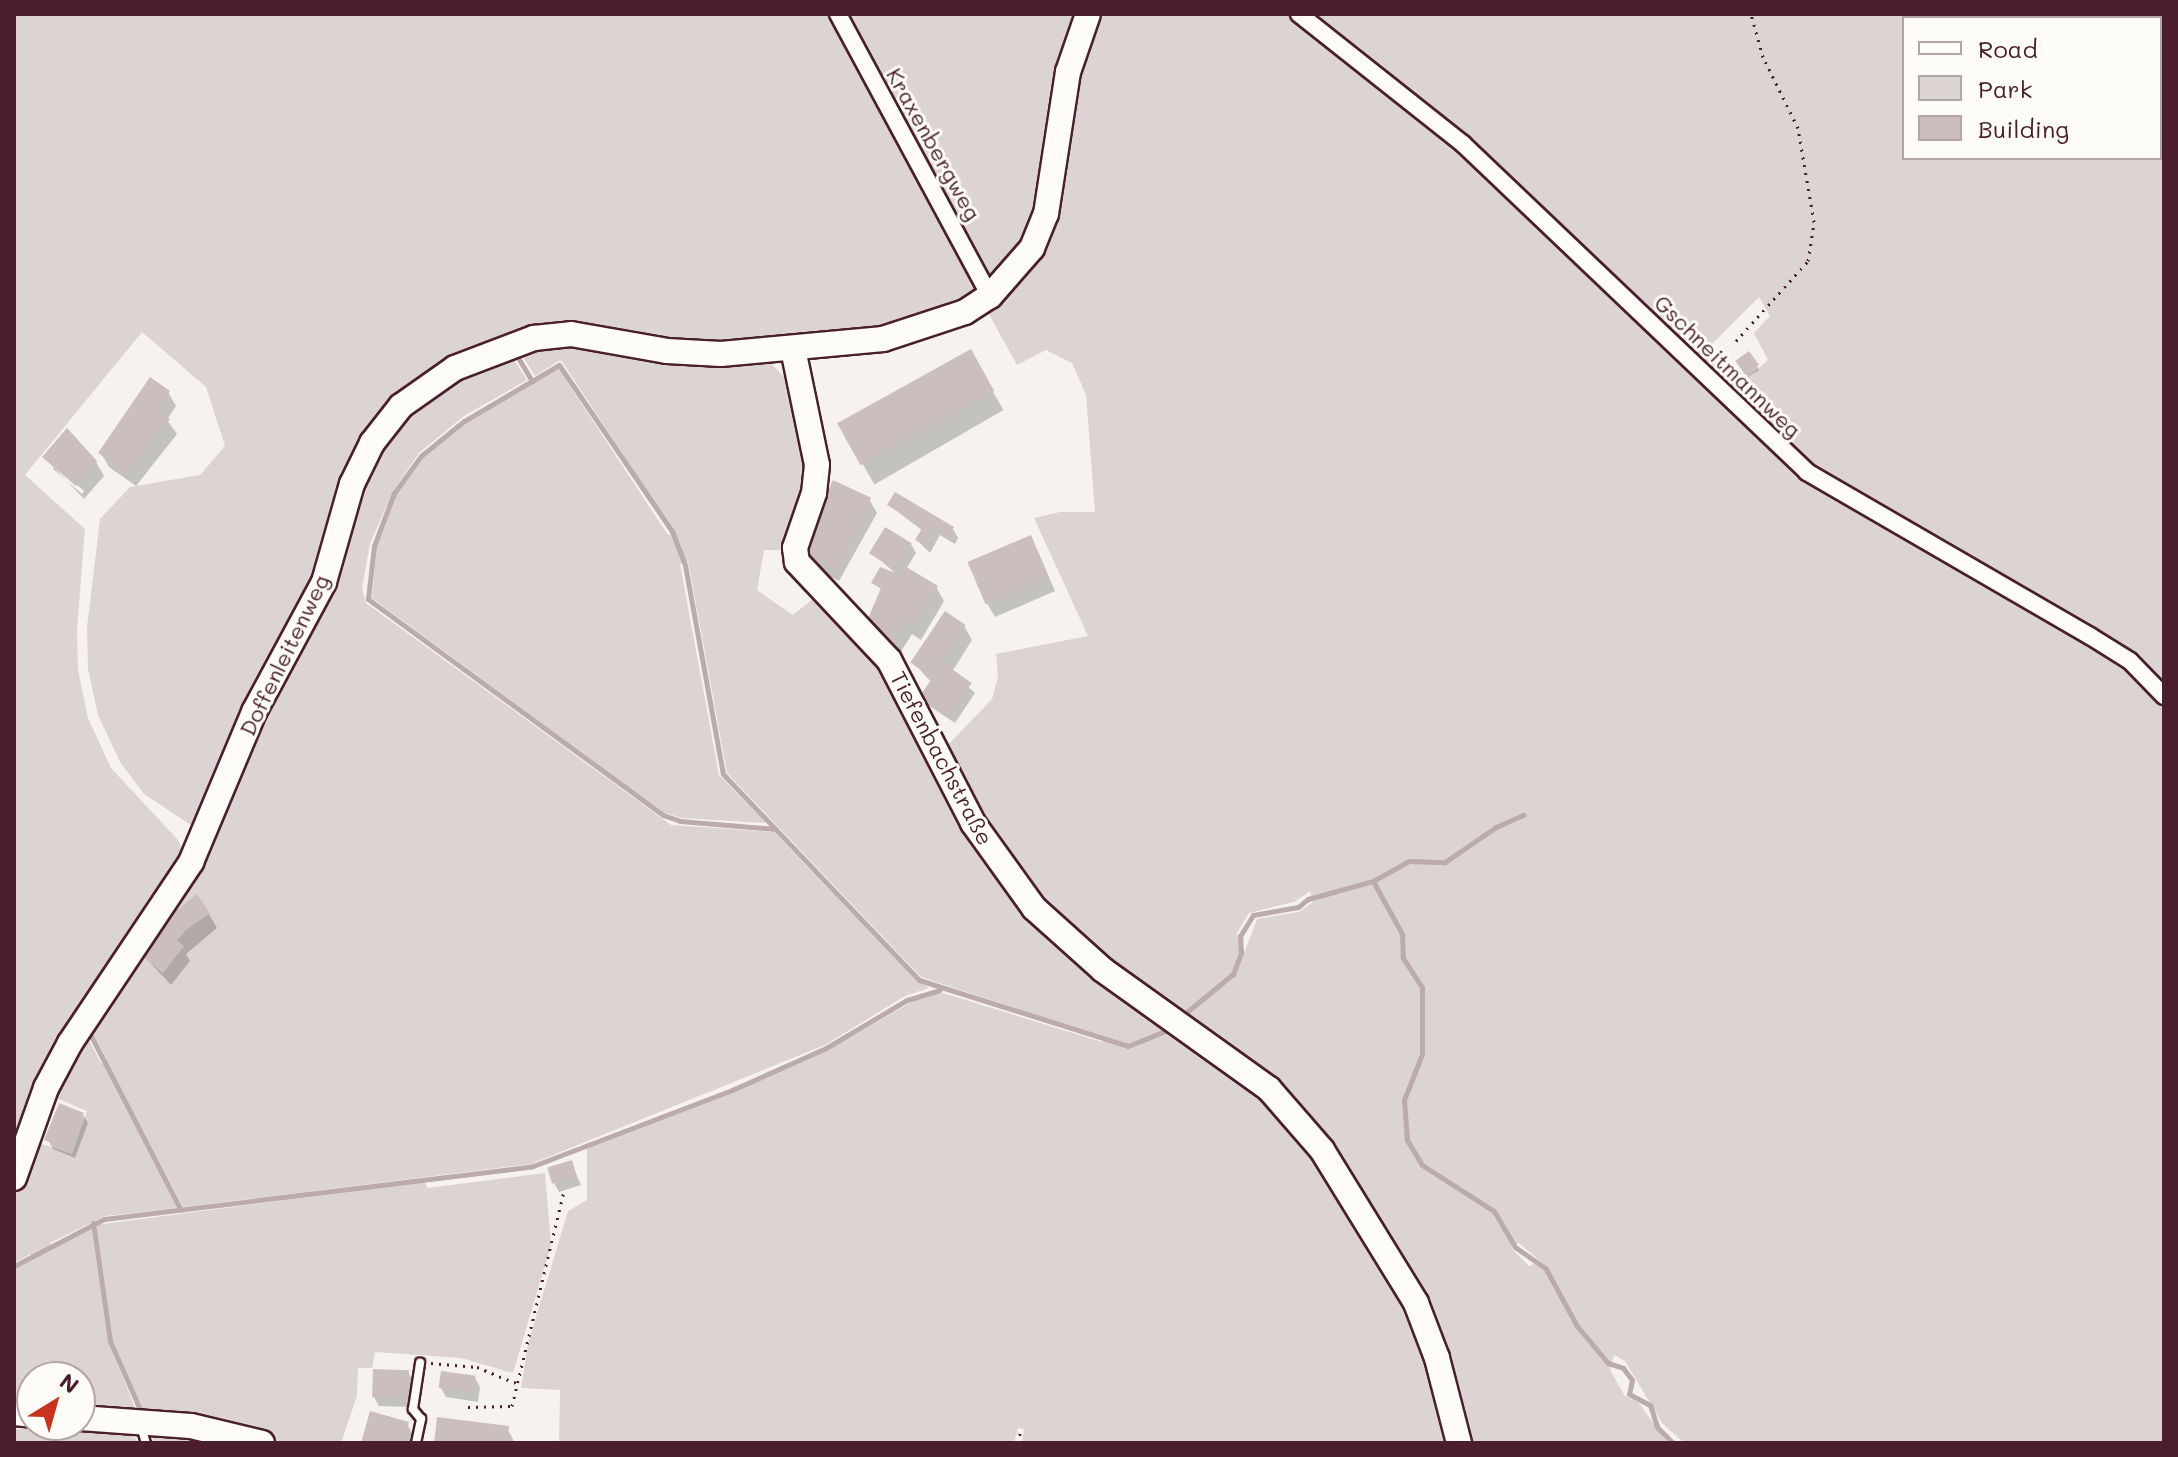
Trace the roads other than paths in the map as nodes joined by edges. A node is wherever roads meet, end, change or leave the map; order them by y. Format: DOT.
graph roads {
  1 [pos="838,14"];
  2 [pos="1088,14"];
  3 [pos="1299,14"];
  4 [pos="990,296"];
  5 [pos="793,349"];
  6 [pos="2164,696"];
  7 [pos="14,1178"];
  8 [pos="420,1363"];
  9 [pos="96,1422"];
  10 [pos="143,1432"];
  11 [pos="262,1443"];
  12 [pos="416,1443"];
  13 [pos="1459,1443"];
  1 -- 4 [label="street, Kraxenbergweg"];
  2 -- 4 [label="street"];
  3 -- 6 [label="street, Gschneitmannweg"];
  4 -- 5 [label="street"];
  5 -- 7 [label="street, Doffenleitenweg"];
  5 -- 13 [label="street, Tiefenbachstraße"];
  8 -- 12 [label="lane"];
  9 -- 10 [label="street"];
  10 -- 11 [label="street"];
}
